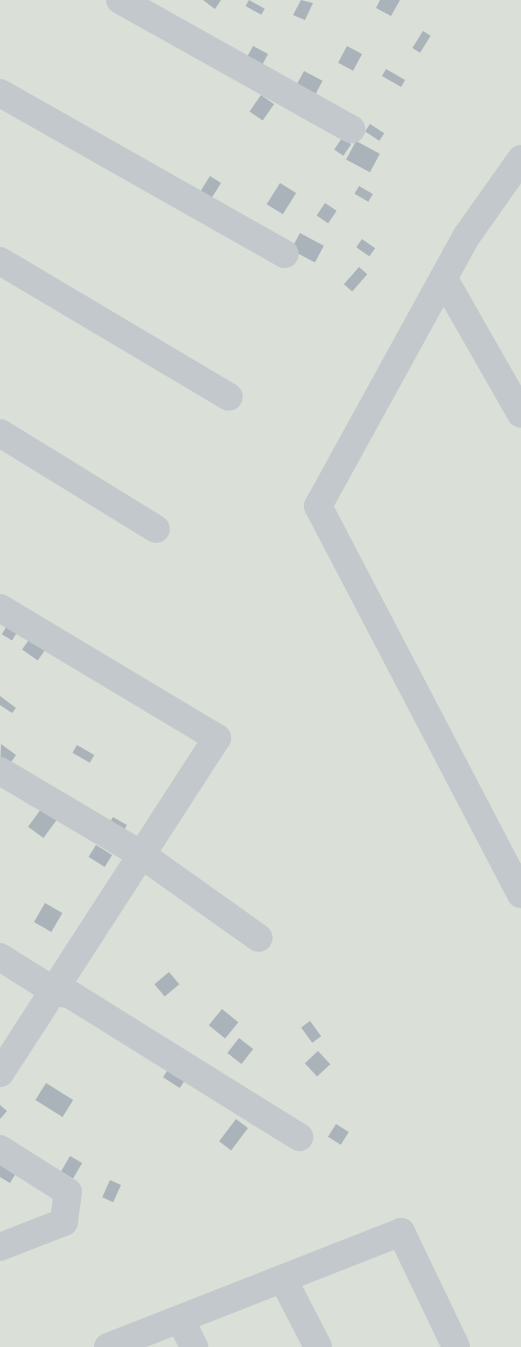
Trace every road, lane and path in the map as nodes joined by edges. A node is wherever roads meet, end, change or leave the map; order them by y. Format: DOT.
graph roads {
  1 [pos="120,0"];
  2 [pos="0,93"];
  3 [pos="351,129"];
  4 [pos="521,159"];
  5 [pos="285,254"];
  6 [pos="0,261"];
  7 [pos="444,279"];
  8 [pos="229,397"];
  9 [pos="521,414"];
  10 [pos="0,433"];
  11 [pos="156,529"];
  12 [pos="0,608"];
  13 [pos="0,771"];
  14 [pos="142,855"];
  15 [pos="521,894"];
  16 [pos="259,938"];
  17 [pos="0,957"];
  18 [pos="54,991"];
  19 [pos="0,1073"];
  20 [pos="299,1137"];
  21 [pos="0,1149"];
  22 [pos="0,1246"];
  23 [pos="284,1281"];
  24 [pos="181,1321"];
  25 [pos="108,1347"];
  26 [pos="194,1347"];
  27 [pos="318,1347"];
  28 [pos="456,1347"];
  1 -- 3 [label="street"];
  2 -- 5 [label="street"];
  4 -- 7 [label="street"];
  6 -- 8 [label="street"];
  7 -- 9 [label="street"];
  7 -- 15 [label="street"];
  10 -- 11 [label="street"];
  12 -- 14 [label="street"];
  13 -- 14 [label="street"];
  14 -- 16 [label="street"];
  14 -- 18 [label="street"];
  17 -- 18 [label="street"];
  18 -- 19 [label="street"];
  18 -- 20 [label="street"];
  21 -- 22 [label="street"];
  23 -- 24 [label="street"];
  23 -- 27 [label="street"];
  23 -- 28 [label="street"];
  24 -- 25 [label="street"];
  24 -- 26 [label="street"];
}
